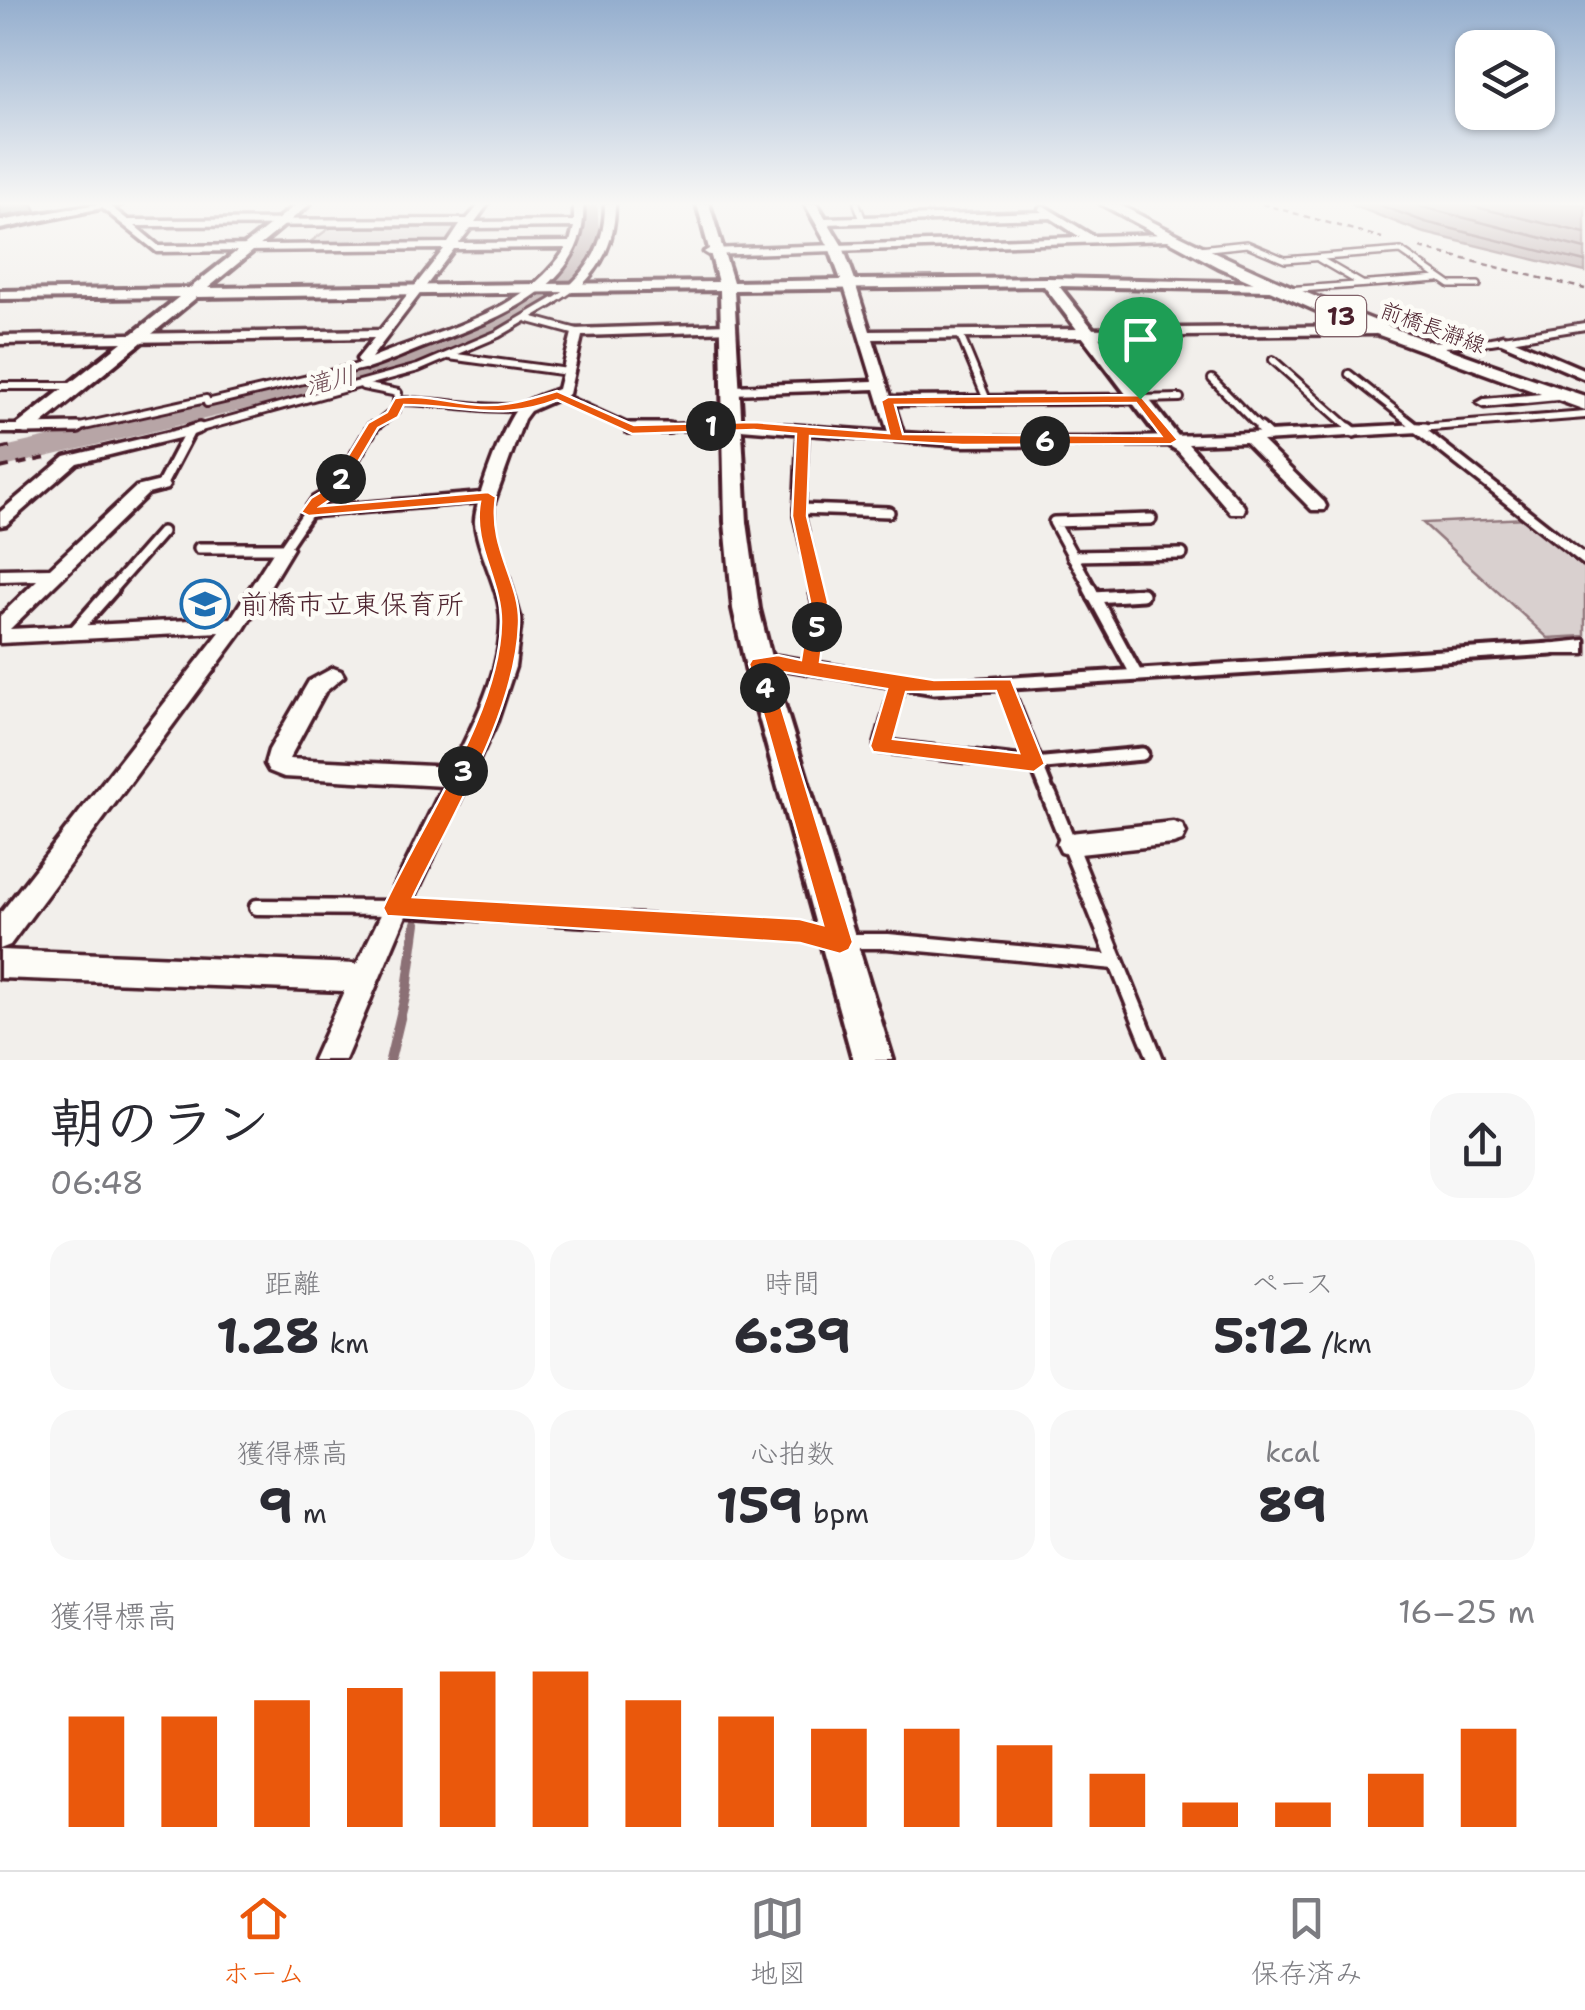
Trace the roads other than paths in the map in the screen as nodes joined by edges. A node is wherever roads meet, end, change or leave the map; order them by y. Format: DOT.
graph roads {
  1 [pos="241,253"];
  2 [pos="443,253"];
  3 [pos="568,253"];
  4 [pos="600,253"];
  5 [pos="714,253"];
  6 [pos="716,253"];
  7 [pos="796,253"];
  8 [pos="838,253"];
  9 [pos="1199,253"];
  10 [pos="1268,253"];
  11 [pos="1364,253"];
  12 [pos="1406,253"];
  13 [pos="1316,258"];
  14 [pos="719,266"];
  15 [pos="1438,278"];
  16 [pos="1048,282"];
  17 [pos="1363,284"];
  18 [pos="1478,285"];
  19 [pos="850,286"];
  20 [pos="537,289"];
  21 [pos="569,289"];
  22 [pos="1274,289"];
  23 [pos="418,290"];
  24 [pos="194,293"];
  25 [pos="0,295"];
  26 [pos="529,319"];
  27 [pos="1585,326"];
  28 [pos="728,328"];
  29 [pos="1376,330"];
  30 [pos="577,332"];
  31 [pos="380,334"];
  32 [pos="864,335"];
  33 [pos="960,335"];
  34 [pos="1090,335"];
  35 [pos="136,337"];
  36 [pos="0,340"];
  37 [pos="1503,340"];
  38 [pos="1420,346"];
  39 [pos="449,356"];
  40 [pos="1273,360"];
  41 [pos="366,364"];
  42 [pos="568,372"];
  43 [pos="1349,374"];
  44 [pos="1585,375"];
  45 [pos="1212,379"];
  46 [pos="882,384"];
  47 [pos="0,386"];
  48 [pos="78,386"];
  49 [pos="360,386"];
  50 [pos="732,390"];
  51 [pos="557,395"];
  52 [pos="1562,396"];
  53 [pos="1180,398"];
  54 [pos="1140,399"];
  55 [pos="400,400"];
  56 [pos="987,400"];
  57 [pos="888,401"];
  58 [pos="1484,403"];
  59 [pos="1585,403"];
  60 [pos="525,408"];
  61 [pos="1585,414"];
  62 [pos="733,425"];
  63 [pos="1418,428"];
  64 [pos="0,429"];
  65 [pos="24,429"];
  66 [pos="190,430"];
  67 [pos="803,431"];
  68 [pos="1354,432"];
  69 [pos="1268,436"];
  70 [pos="1248,437"];
  71 [pos="897,438"];
  72 [pos="1171,440"];
  73 [pos="160,486"];
  74 [pos="488,497"];
  75 [pos="1318,506"];
  76 [pos="799,509"];
  77 [pos="1237,509"];
  78 [pos="309,512"];
  79 [pos="890,512"];
  80 [pos="1151,519"];
  81 [pos="0,520"];
  82 [pos="162,532"];
  83 [pos="198,548"];
  84 [pos="284,548"];
  85 [pos="1182,554"];
  86 [pos="1072,556"];
  87 [pos="1585,560"];
  88 [pos="54,574"];
  89 [pos="0,576"];
  90 [pos="1142,594"];
  91 [pos="1094,597"];
  92 [pos="236,624"];
  93 [pos="0,627"];
  94 [pos="74,632"];
  95 [pos="0,636"];
  96 [pos="1585,647"];
  97 [pos="1553,649"];
  98 [pos="759,664"];
  99 [pos="810,667"];
  100 [pos="1135,672"];
  101 [pos="333,676"];
  102 [pos="898,684"];
  103 [pos="1004,684"];
  104 [pos="1142,754"];
  105 [pos="1034,764"];
  106 [pos="461,777"];
  107 [pos="1173,833"];
  108 [pos="1070,844"];
  109 [pos="256,907"];
  110 [pos="396,908"];
  111 [pos="0,936"];
  112 [pos="840,942"];
  113 [pos="1115,962"];
  114 [pos="0,964"];
  115 [pos="364,978"];
  116 [pos="329,1060"];
  117 [pos="874,1060"];
  118 [pos="1156,1060"];
  1 -- 24 [label="street"];
  2 -- 23 [label="street"];
  3 -- 20 [label="street"];
  4 -- 21 [label="street"];
  5 -- 14 [label="street"];
  6 -- 14 [label="street"];
  7 -- 14 [label="street"];
  8 -- 19 [label="street"];
  9 -- 22 [label="main road, 前橋長瀞線 / 13"];
  10 -- 13 [label="lane"];
  11 -- 13 [label="lane"];
  12 -- 15 [label="lane"];
  13 -- 17 [label="lane"];
  14 -- 19 [label="street"];
  14 -- 21 [label="street"];
  14 -- 28 [label="street"];
  15 -- 17 [label="lane"];
  15 -- 18 [label="lane"];
  16 -- 19 [label="street"];
  16 -- 22 [label="street"];
  16 -- 34 [label="street"];
  17 -- 22 [label="lane"];
  19 -- 32 [label="street"];
  20 -- 21 [label="street"];
  20 -- 23 [label="street"];
  20 -- 41 [label="street"];
  21 -- 26 [label="lane"];
  22 -- 29 [label="main road, 前橋長瀞線 / 13"];
  23 -- 24 [label="street"];
  23 -- 31 [label="street"];
  24 -- 25 [label="street"];
  24 -- 35 [label="street"];
  26 -- 30 [label="lane"];
  26 -- 39 [label="lane"];
  27 -- 37 [label="lane"];
  28 -- 30 [label="street"];
  28 -- 50 [label="street"];
  29 -- 34 [label="street"];
  29 -- 38 [label="main road, 前橋長瀞線 / 13"];
  30 -- 42 [label="street"];
  31 -- 35 [label="street"];
  31 -- 41 [label="street"];
  32 -- 33 [label="street"];
  32 -- 46 [label="street"];
  33 -- 34 [label="street"];
  33 -- 56 [label="lane"];
  34 -- 54 [label="street"];
  35 -- 36 [label="street"];
  35 -- 48 [label="street"];
  37 -- 38 [label="lane"];
  37 -- 44 [label="street"];
  38 -- 52 [label="main road, 前橋長瀞線 / 13"];
  39 -- 42 [label="lane"];
  39 -- 49 [label="lane"];
  40 -- 68 [label="lane"];
  41 -- 65 [label="lane"];
  42 -- 51 [label="street"];
  43 -- 63 [label="lane"];
  45 -- 69 [label="lane"];
  46 -- 50 [label="street"];
  46 -- 57 [label="street"];
  47 -- 48 [label="lane"];
  48 -- 65 [label="street"];
  49 -- 55 [label="lane"];
  49 -- 66 [label="lane"];
  50 -- 62 [label="street"];
  51 -- 60 [label="street"];
  51 -- 62 [label="lane"];
  52 -- 58 [label="street"];
  52 -- 59 [label="main road, 前橋長瀞線 / 13"];
  53 -- 54 [label="lane"];
  54 -- 56 [label="street"];
  54 -- 72 [label="street"];
  55 -- 60 [label="lane"];
  55 -- 78 [label="lane"];
  56 -- 57 [label="street"];
  57 -- 71 [label="street"];
  60 -- 74 [label="street"];
  61 -- 63 [label="lane"];
  62 -- 67 [label="street"];
  62 -- 98 [label="street"];
  63 -- 68 [label="street"];
  63 -- 87 [label="lane"];
  64 -- 65 [label="street"];
  66 -- 73 [label="lane"];
  66 -- 81 [label="street"];
  67 -- 71 [label="street"];
  67 -- 76 [label="lane"];
  68 -- 69 [label="street"];
  69 -- 70 [label="street"];
  70 -- 72 [label="street"];
  70 -- 75 [label="street"];
  71 -- 72 [label="street"];
  72 -- 77 [label="street"];
  73 -- 88 [label="street"];
  74 -- 78 [label="lane"];
  74 -- 106 [label="street"];
  76 -- 79 [label="lane"];
  76 -- 99 [label="lane"];
  78 -- 84 [label="lane"];
  80 -- 86 [label="lane"];
  82 -- 94 [label="lane"];
  83 -- 84 [label="lane"];
  84 -- 92 [label="street"];
  85 -- 86 [label="lane"];
  86 -- 91 [label="lane"];
  88 -- 89 [label="street"];
  88 -- 93 [label="street"];
  90 -- 91 [label="lane"];
  91 -- 100 [label="lane"];
  92 -- 94 [label="street"];
  92 -- 111 [label="street"];
  94 -- 95 [label="street"];
  96 -- 97 [label="street"];
  97 -- 100 [label="lane"];
  98 -- 99 [label="lane"];
  98 -- 112 [label="street"];
  99 -- 102 [label="lane"];
  100 -- 103 [label="lane"];
  101 -- 106 [label="street"];
  102 -- 103 [label="lane"];
  102 -- 105 [label="lane"];
  103 -- 105 [label="lane"];
  104 -- 105 [label="lane"];
  105 -- 108 [label="lane"];
  106 -- 110 [label="street"];
  107 -- 108 [label="street"];
  108 -- 113 [label="lane"];
  109 -- 110 [label="lane"];
  110 -- 112 [label="lane"];
  110 -- 115 [label="street"];
  112 -- 113 [label="lane"];
  112 -- 117 [label="street"];
  113 -- 118 [label="lane"];
  114 -- 115 [label="street"];
  115 -- 116 [label="street"];
}
